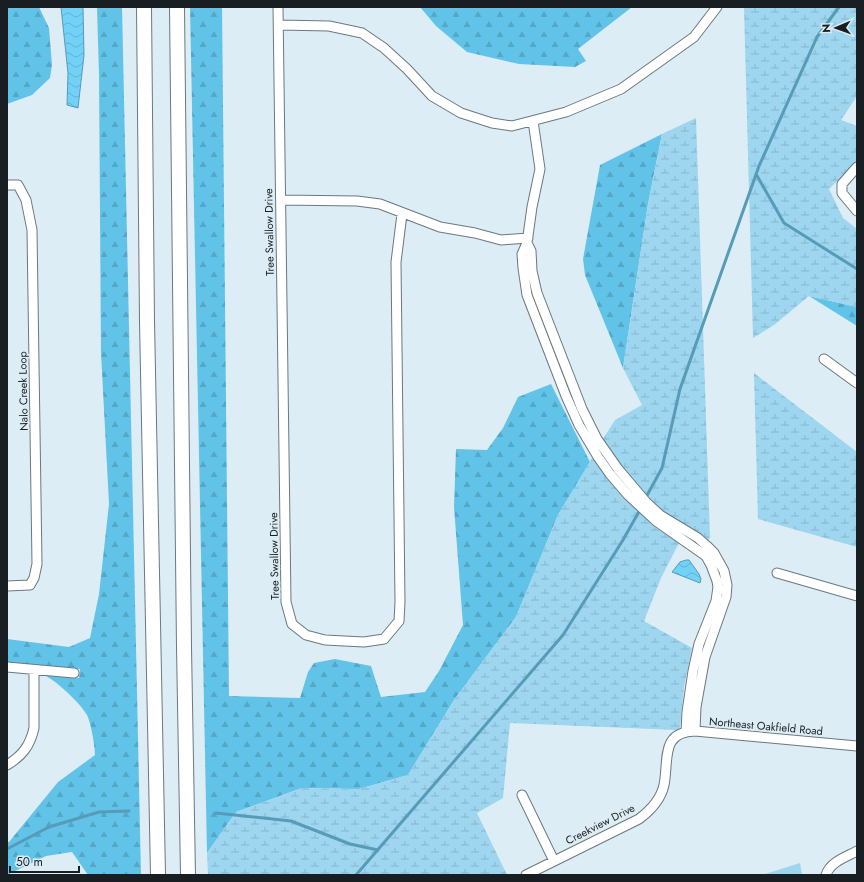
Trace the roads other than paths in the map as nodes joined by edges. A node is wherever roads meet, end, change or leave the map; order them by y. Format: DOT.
graph roads {
  1 [pos="144,7"];
  2 [pos="177,7"];
  3 [pos="278,7"];
  4 [pos="717,7"];
  5 [pos="279,25"];
  6 [pos="533,121"];
  7 [pos="857,167"];
  8 [pos="7,186"];
  9 [pos="281,200"];
  10 [pos="857,211"];
  11 [pos="402,214"];
  12 [pos="527,240"];
  13 [pos="543,309"];
  14 [pos="534,311"];
  15 [pos="824,360"];
  16 [pos="561,369"];
  17 [pos="857,383"];
  18 [pos="777,573"];
  19 [pos="7,586"];
  20 [pos="857,596"];
  21 [pos="7,667"];
  22 [pos="34,670"];
  23 [pos="74,673"];
  24 [pos="690,732"];
  25 [pos="674,737"];
  26 [pos="857,746"];
  27 [pos="7,765"];
  28 [pos="522,794"];
  29 [pos="857,851"];
  30 [pos="554,861"];
  31 [pos="158,875"];
  32 [pos="188,875"];
  33 [pos="526,875"];
  34 [pos="826,875"];
  1 -- 31 [label="highway"];
  2 -- 32 [label="highway"];
  3 -- 5 [label="street, Tree Swallow Drive"];
  4 -- 6 [label="street"];
  5 -- 6 [label="street"];
  5 -- 9 [label="street, Tree Swallow Drive"];
  6 -- 12 [label="street"];
  7 -- 10 [label="street"];
  8 -- 19 [label="street, Nalo Creek Loop"];
  9 -- 11 [label="street"];
  9 -- 11 [label="street, Tree Swallow Drive"];
  11 -- 12 [label="street"];
  12 -- 13 [label="street"];
  12 -- 14 [label="street"];
  13 -- 14 [label="street"];
  13 -- 16 [label="street"];
  14 -- 16 [label="street"];
  15 -- 17 [label="street"];
  16 -- 24 [label="street"];
  18 -- 20 [label="street"];
  21 -- 22 [label="street"];
  22 -- 23 [label="street"];
  22 -- 27 [label="street"];
  24 -- 25 [label="street, Northeast Oakfield Road"];
  24 -- 26 [label="street, Northeast Oakfield Road"];
  25 -- 30 [label="street, Creekview Drive"];
  28 -- 30 [label="street"];
  29 -- 34 [label="street"];
  30 -- 33 [label="street, Creekview Drive"];
}
